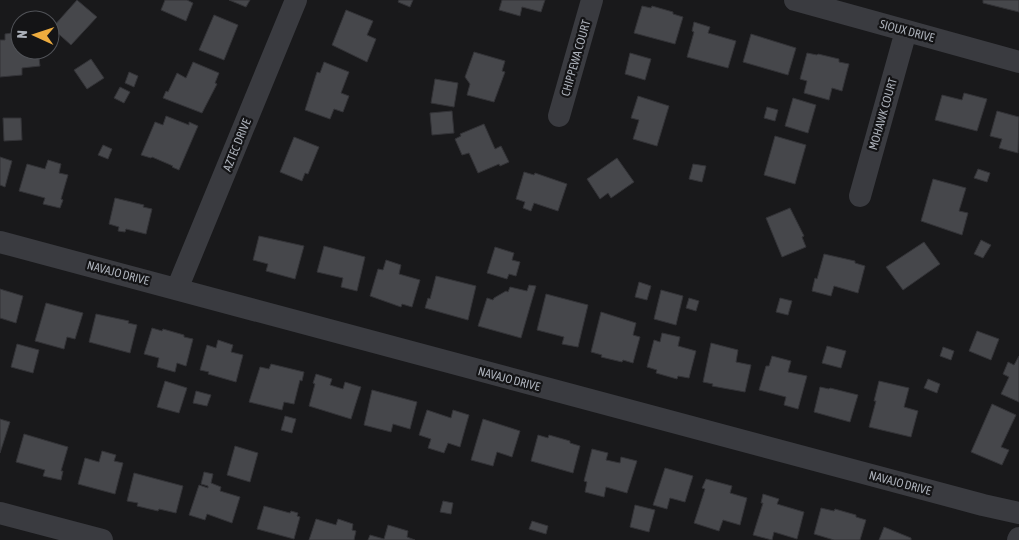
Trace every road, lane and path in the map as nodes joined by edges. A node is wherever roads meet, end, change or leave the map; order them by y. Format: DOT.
graph roads {
  1 [pos="296,0"];
  2 [pos="592,0"];
  3 [pos="795,0"];
  4 [pos="906,31"];
  5 [pos="1019,62"];
  6 [pos="559,116"];
  7 [pos="860,196"];
  8 [pos="0,242"];
  9 [pos="178,289"];
  10 [pos="0,513"];
  11 [pos="1019,513"];
  12 [pos="54,534"];
  13 [pos="102,540"];
  1 -- 9 [label="street, AZTEC DRIVE"];
  2 -- 6 [label="street, CHIPPEWA COURT"];
  3 -- 4 [label="street, SIOUX DRIVE"];
  4 -- 5 [label="street, SIOUX DRIVE"];
  4 -- 7 [label="street, MOHAWK COURT"];
  8 -- 9 [label="street, NAVAJO DRIVE"];
  9 -- 11 [label="street, NAVAJO DRIVE"];
  10 -- 12 [label="street"];
  12 -- 13 [label="street"];
}
